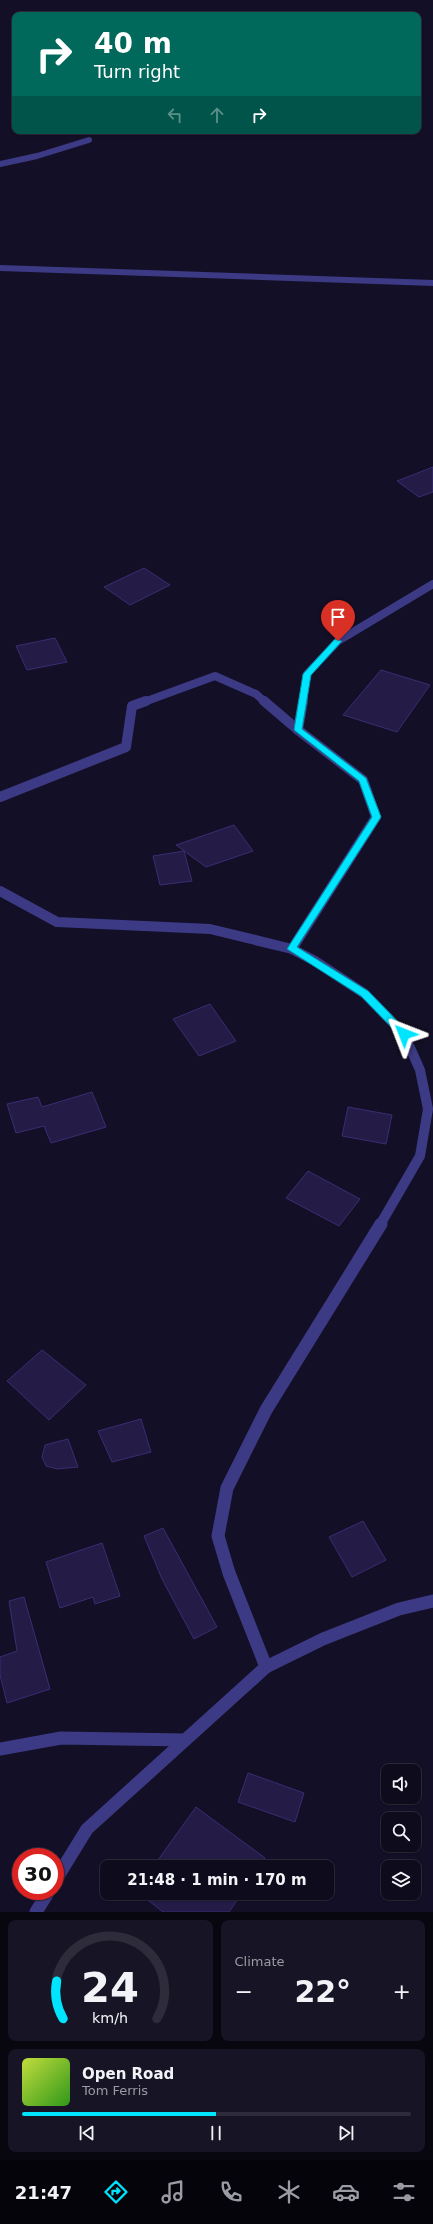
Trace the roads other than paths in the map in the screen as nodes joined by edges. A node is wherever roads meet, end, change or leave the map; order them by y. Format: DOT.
graph roads {
  1 [pos="89,140"];
  2 [pos="0,164"];
  3 [pos="0,268"];
  4 [pos="433,283"];
  5 [pos="433,584"];
  6 [pos="298,730"];
  7 [pos="0,797"];
  8 [pos="0,891"];
  9 [pos="292,949"];
  10 [pos="433,1601"];
  11 [pos="266,1667"];
  12 [pos="185,1740"];
  13 [pos="0,1749"];
  14 [pos="64,1866"];
  15 [pos="43,1900"];
  16 [pos="36,1912"];
  1 -- 2 [label="street"];
  3 -- 4 [label="street"];
  5 -- 6 [label="street"];
  6 -- 7 [label="street"];
  6 -- 9 [label="street"];
  8 -- 9 [label="street"];
  9 -- 11 [label="street"];
  10 -- 11 [label="street"];
  11 -- 12 [label="street"];
  12 -- 13 [label="street"];
  12 -- 14 [label="street"];
  15 -- 16 [label="street"];
}
